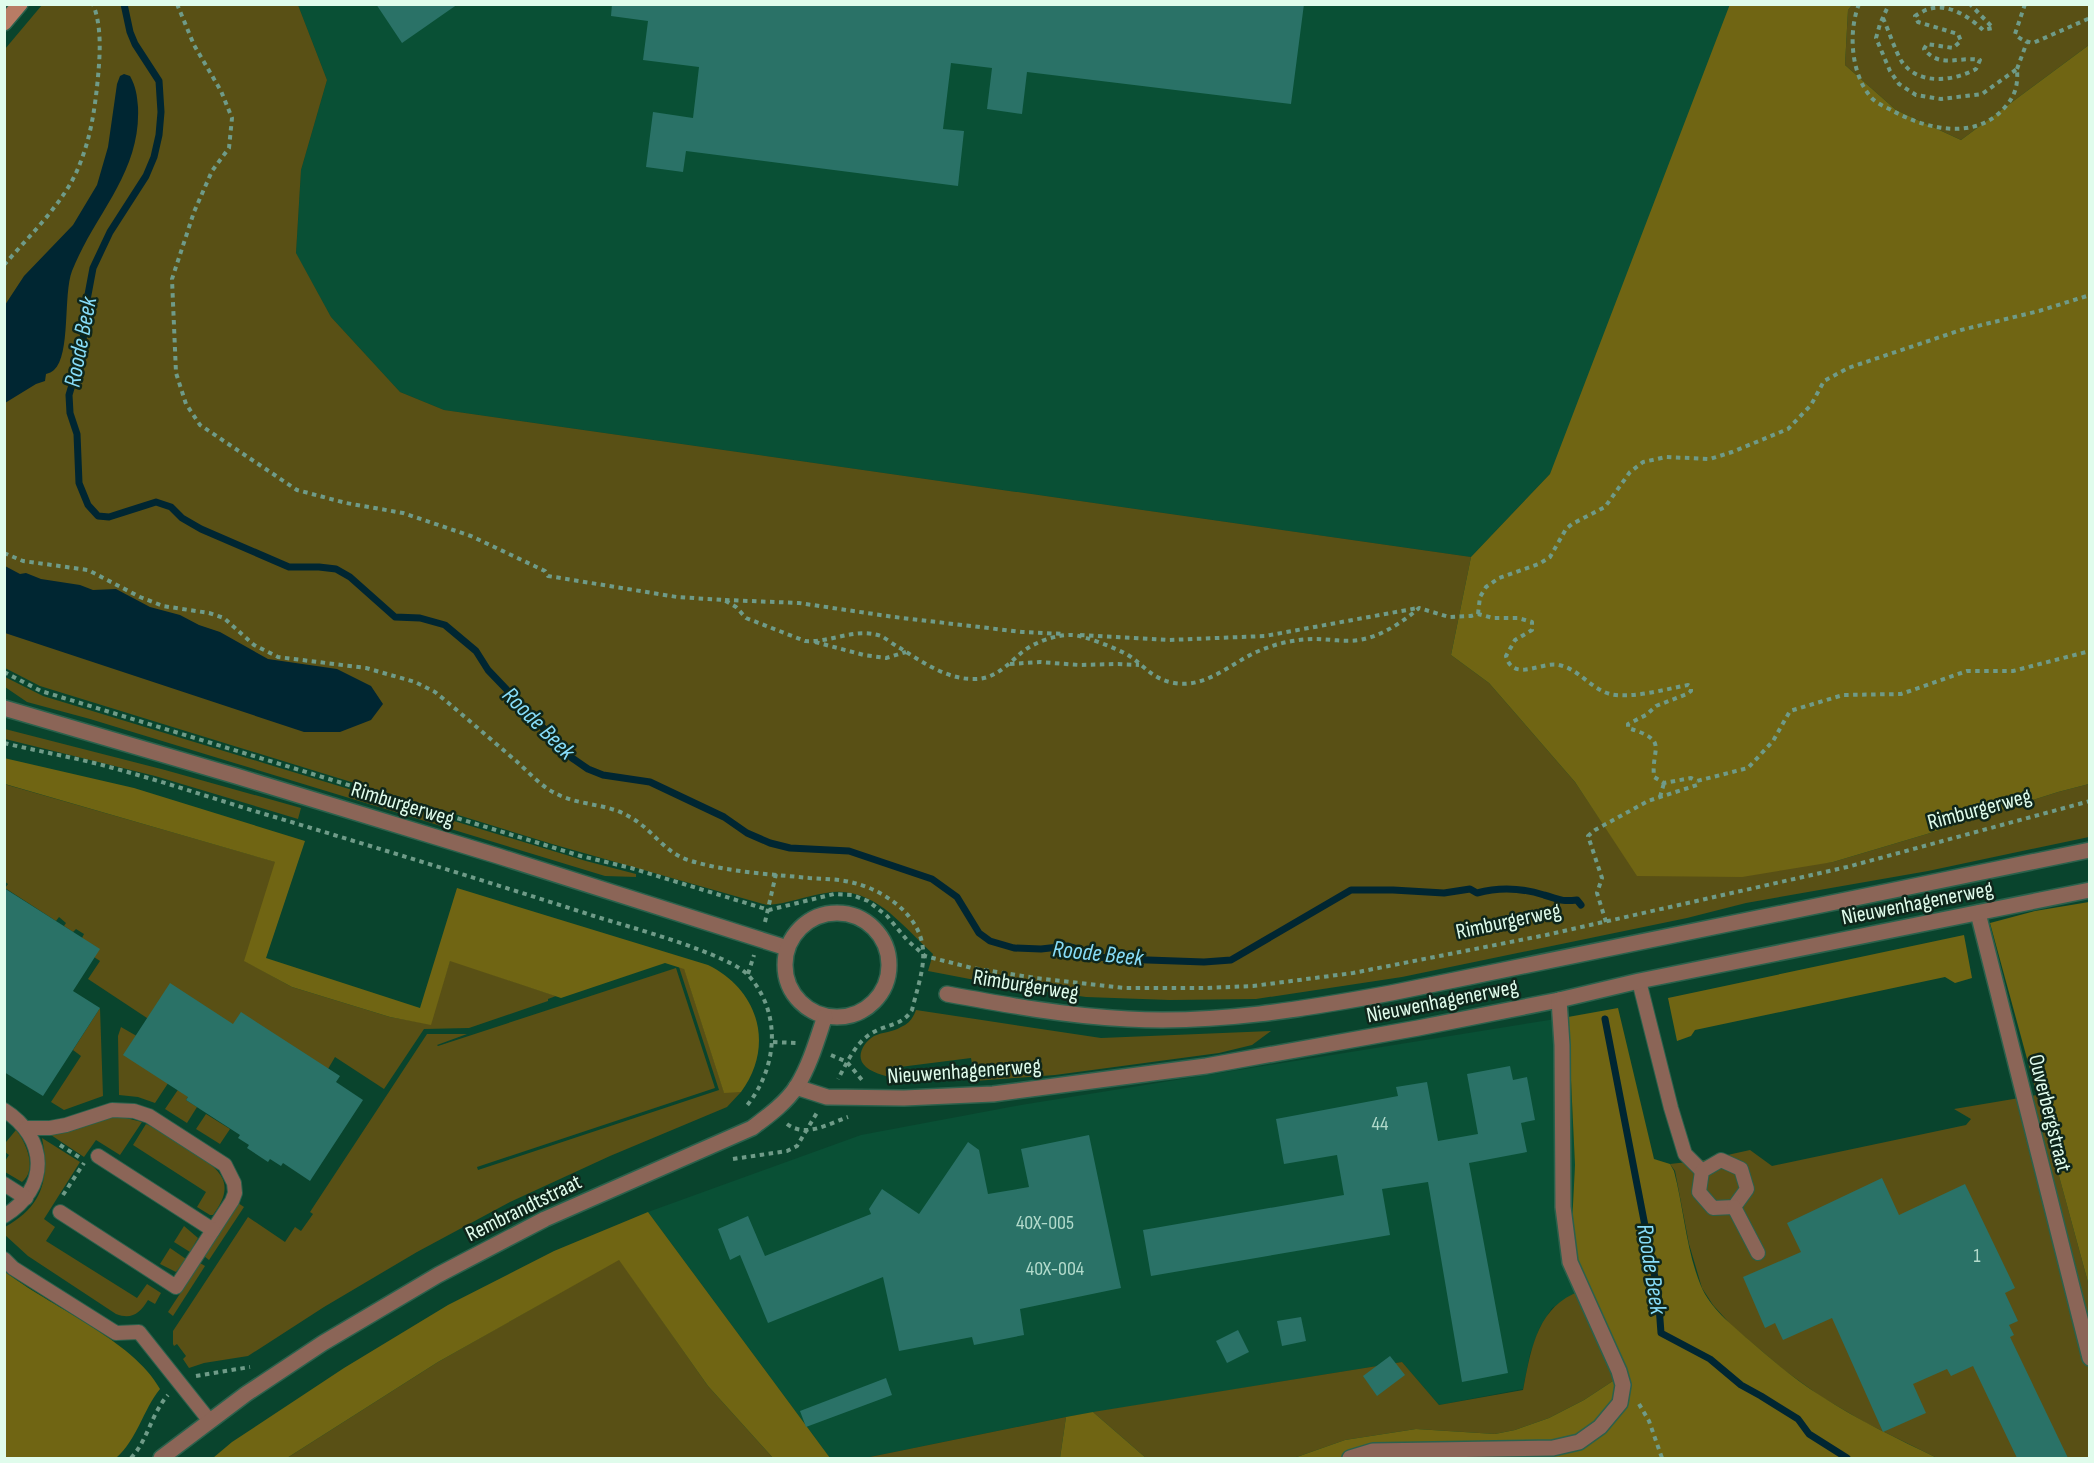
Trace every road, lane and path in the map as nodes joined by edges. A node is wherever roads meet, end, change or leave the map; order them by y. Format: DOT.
graph roads {
  1 [pos="20,4"];
  2 [pos="93,4"];
  3 [pos="177,4"];
  4 [pos="1859,4"];
  5 [pos="1889,4"];
  6 [pos="1970,4"];
  7 [pos="2025,4"];
  8 [pos="1883,17"];
  9 [pos="2090,18"];
  10 [pos="4,22"];
  11 [pos="2027,42"];
  12 [pos="2016,69"];
  13 [pos="4,265"];
  14 [pos="2090,295"];
  15 [pos="4,553"];
  16 [pos="724,600"];
  17 [pos="1419,608"];
  18 [pos="1478,614"];
  19 [pos="1072,635"];
  20 [pos="814,642"];
  21 [pos="2090,651"];
  22 [pos="906,652"];
  23 [pos="1009,664"];
  24 [pos="1139,665"];
  25 [pos="4,672"];
  26 [pos="4,708"];
  27 [pos="4,743"];
  28 [pos="1697,781"];
  29 [pos="1664,783"];
  30 [pos="1660,797"];
  31 [pos="2090,801"];
  32 [pos="2090,850"];
  33 [pos="776,874"];
  34 [pos="2090,890"];
  35 [pos="769,910"];
  36 [pos="1978,913"];
  37 [pos="1606,921"];
  38 [pos="787,948"];
  39 [pos="925,956"];
  40 [pos="1639,981"];
  41 [pos="947,994"];
  42 [pos="1558,1000"];
  43 [pos="825,1016"];
  44 [pos="847,1062"];
  45 [pos="796,1087"];
  46 [pos="754,1096"];
  47 [pos="4,1110"];
  48 [pos="26,1128"];
  49 [pos="807,1131"];
  50 [pos="91,1158"];
  51 [pos="725,1162"];
  52 [pos="1702,1171"];
  53 [pos="4,1184"];
  54 [pos="26,1198"];
  55 [pos="59,1207"];
  56 [pos="1734,1207"];
  57 [pos="4,1216"];
  58 [pos="213,1230"];
  59 [pos="1758,1253"];
  60 [pos="4,1259"];
  61 [pos="2090,1358"];
  62 [pos="1623,1385"];
  63 [pos="209,1420"];
  64 [pos="161,1458"];
  65 [pos="1350,1458"];
  66 [pos="1662,1458"];
  1 -- 10 [label="main road"];
  2 -- 13 [label="path"];
  3 -- 16 [label="path"];
  4 -- 12 [label="path"];
  5 -- 8 [label="path"];
  6 -- 8 [label="path"];
  7 -- 11 [label="path"];
  8 -- 12 [label="path"];
  9 -- 11 [label="path"];
  11 -- 12 [label="path"];
  14 -- 18 [label="path"];
  15 -- 33 [label="path"];
  16 -- 19 [label="path"];
  16 -- 20 [label="path"];
  17 -- 18 [label="path"];
  17 -- 19 [label="path"];
  17 -- 24 [label="path"];
  18 -- 29 [label="path"];
  19 -- 23 [label="path"];
  19 -- 24 [label="path"];
  20 -- 22 [label="path"];
  20 -- 22 [label="path"];
  21 -- 28 [label="path"];
  22 -- 23 [label="path"];
  23 -- 24 [label="path"];
  25 -- 35 [label="path"];
  26 -- 38 [label="street, Rimburgerweg"];
  27 -- 46 [label="path"];
  28 -- 29 [label="path"];
  28 -- 30 [label="path"];
  29 -- 30 [label="path"];
  30 -- 37 [label="path"];
  31 -- 37 [label="path, Rimburgerweg"];
  32 -- 41 [label="street, Rimburgerweg"];
  33 -- 35 [label="path"];
  33 -- 39 [label="path"];
  34 -- 36 [label="street, Nieuwenhagenerweg"];
  35 -- 39 [label="path"];
  36 -- 40 [label="street, Nieuwenhagenerweg"];
  36 -- 61 [label="street, Ouverbergstraat"];
  37 -- 39 [label="path, Rimburgerweg"];
  38 -- 43 [label="street"];
  38 -- 43 [label="street"];
  39 -- 44 [label="path"];
  40 -- 42 [label="street, Nieuwenhagenerweg"];
  40 -- 52 [label="lane"];
  42 -- 45 [label="street, Nieuwenhagenerweg"];
  42 -- 62 [label="street"];
  43 -- 45 [label="street, Rembrandtstraat"];
  45 -- 63 [label="street, Rembrandtstraat"];
  47 -- 48 [label="lane"];
  48 -- 54 [label="lane"];
  48 -- 58 [label="lane"];
  49 -- 51 [label="path"];
  50 -- 55 [label="path"];
  50 -- 58 [label="lane"];
  52 -- 56 [label="lane"];
  52 -- 56 [label="lane"];
  53 -- 54 [label="lane"];
  54 -- 57 [label="lane"];
  55 -- 58 [label="lane"];
  56 -- 59 [label="lane"];
  60 -- 63 [label="lane"];
  62 -- 65 [label="street"];
  62 -- 66 [label="path"];
  63 -- 64 [label="street, Rembrandtstraat"];
}
